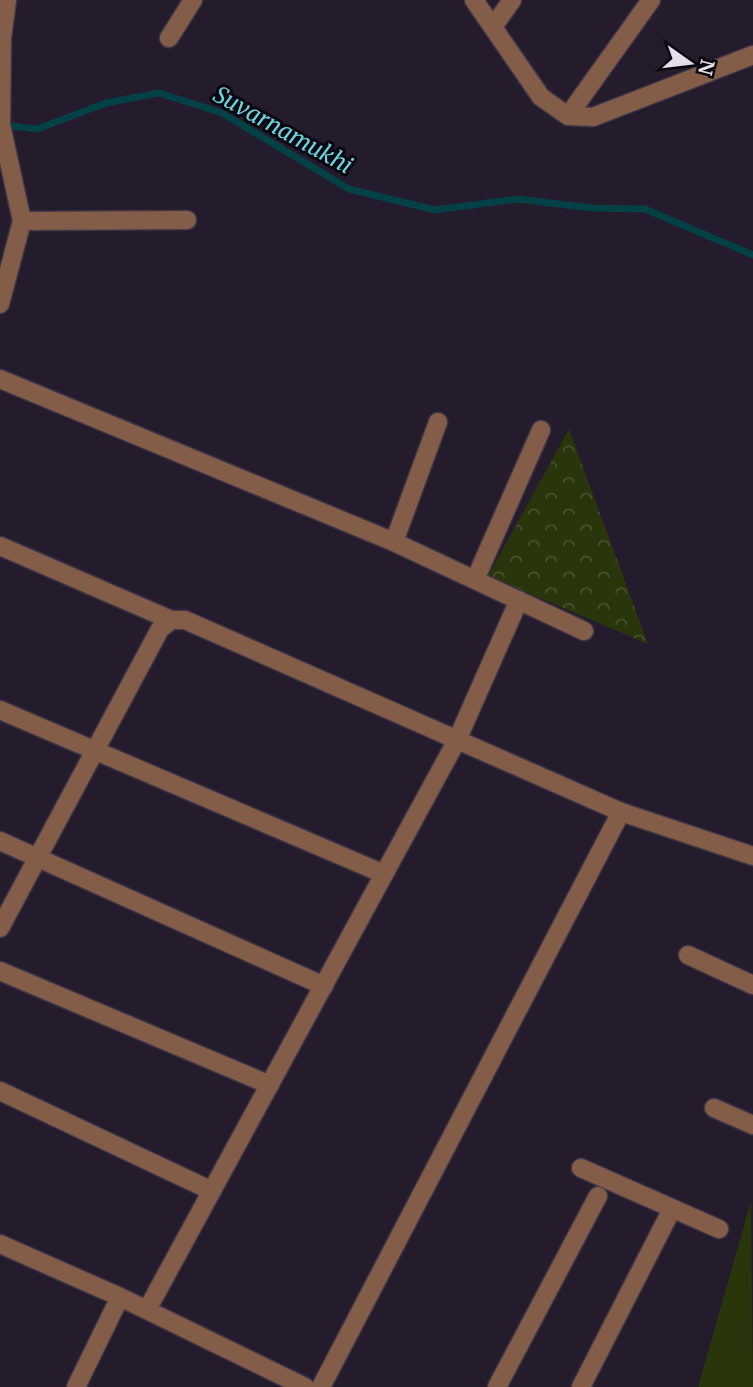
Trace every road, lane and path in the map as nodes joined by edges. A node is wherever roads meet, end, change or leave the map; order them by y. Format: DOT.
graph roads {
  1 [pos="7,0"];
  2 [pos="193,0"];
  3 [pos="474,0"];
  4 [pos="512,0"];
  5 [pos="651,0"];
  6 [pos="492,27"];
  7 [pos="169,38"];
  8 [pos="753,55"];
  9 [pos="568,116"];
  10 [pos="187,220"];
  11 [pos="22,221"];
  12 [pos="0,304"];
  13 [pos="0,379"];
  14 [pos="438,422"];
  15 [pos="541,430"];
  16 [pos="394,542"];
  17 [pos="0,546"];
  18 [pos="475,580"];
  19 [pos="519,600"];
  20 [pos="171,620"];
  21 [pos="584,631"];
  22 [pos="0,710"];
  23 [pos="457,740"];
  24 [pos="97,752"];
  25 [pos="621,812"];
  26 [pos="0,841"];
  27 [pos="753,856"];
  28 [pos="39,858"];
  29 [pos="384,874"];
  30 [pos="0,928"];
  31 [pos="688,955"];
  32 [pos="0,971"];
  33 [pos="753,985"];
  34 [pos="324,986"];
  35 [pos="270,1085"];
  36 [pos="0,1091"];
  37 [pos="714,1108"];
  38 [pos="753,1125"];
  39 [pos="581,1168"];
  40 [pos="212,1191"];
  41 [pos="598,1196"];
  42 [pos="672,1209"];
  43 [pos="719,1229"];
  44 [pos="0,1244"];
  45 [pos="120,1297"];
  46 [pos="147,1310"];
  47 [pos="76,1387"];
  48 [pos="305,1387"];
  49 [pos="321,1387"];
  50 [pos="497,1387"];
  51 [pos="581,1387"];
  1 -- 11 [label="street"];
  2 -- 7 [label="street"];
  3 -- 6 [label="street"];
  4 -- 6 [label="street"];
  5 -- 9 [label="street"];
  6 -- 9 [label="street"];
  8 -- 9 [label="street"];
  10 -- 11 [label="street"];
  11 -- 12 [label="street"];
  13 -- 16 [label="street"];
  14 -- 16 [label="street"];
  15 -- 18 [label="street"];
  16 -- 18 [label="street"];
  17 -- 20 [label="street"];
  18 -- 19 [label="street"];
  19 -- 21 [label="street"];
  19 -- 23 [label="street"];
  20 -- 23 [label="street"];
  20 -- 24 [label="street"];
  22 -- 24 [label="street"];
  23 -- 25 [label="street"];
  23 -- 29 [label="street"];
  24 -- 28 [label="street"];
  24 -- 29 [label="street"];
  25 -- 27 [label="street"];
  25 -- 49 [label="street"];
  26 -- 28 [label="street"];
  28 -- 30 [label="street"];
  28 -- 34 [label="street"];
  29 -- 34 [label="street"];
  31 -- 33 [label="street"];
  32 -- 35 [label="street"];
  34 -- 35 [label="street"];
  35 -- 40 [label="street"];
  36 -- 40 [label="street"];
  37 -- 38 [label="street"];
  39 -- 42 [label="street"];
  40 -- 46 [label="street"];
  41 -- 50 [label="street"];
  42 -- 43 [label="street"];
  42 -- 51 [label="street"];
  44 -- 45 [label="street"];
  45 -- 46 [label="street"];
  45 -- 47 [label="street"];
  46 -- 48 [label="street"];
}
